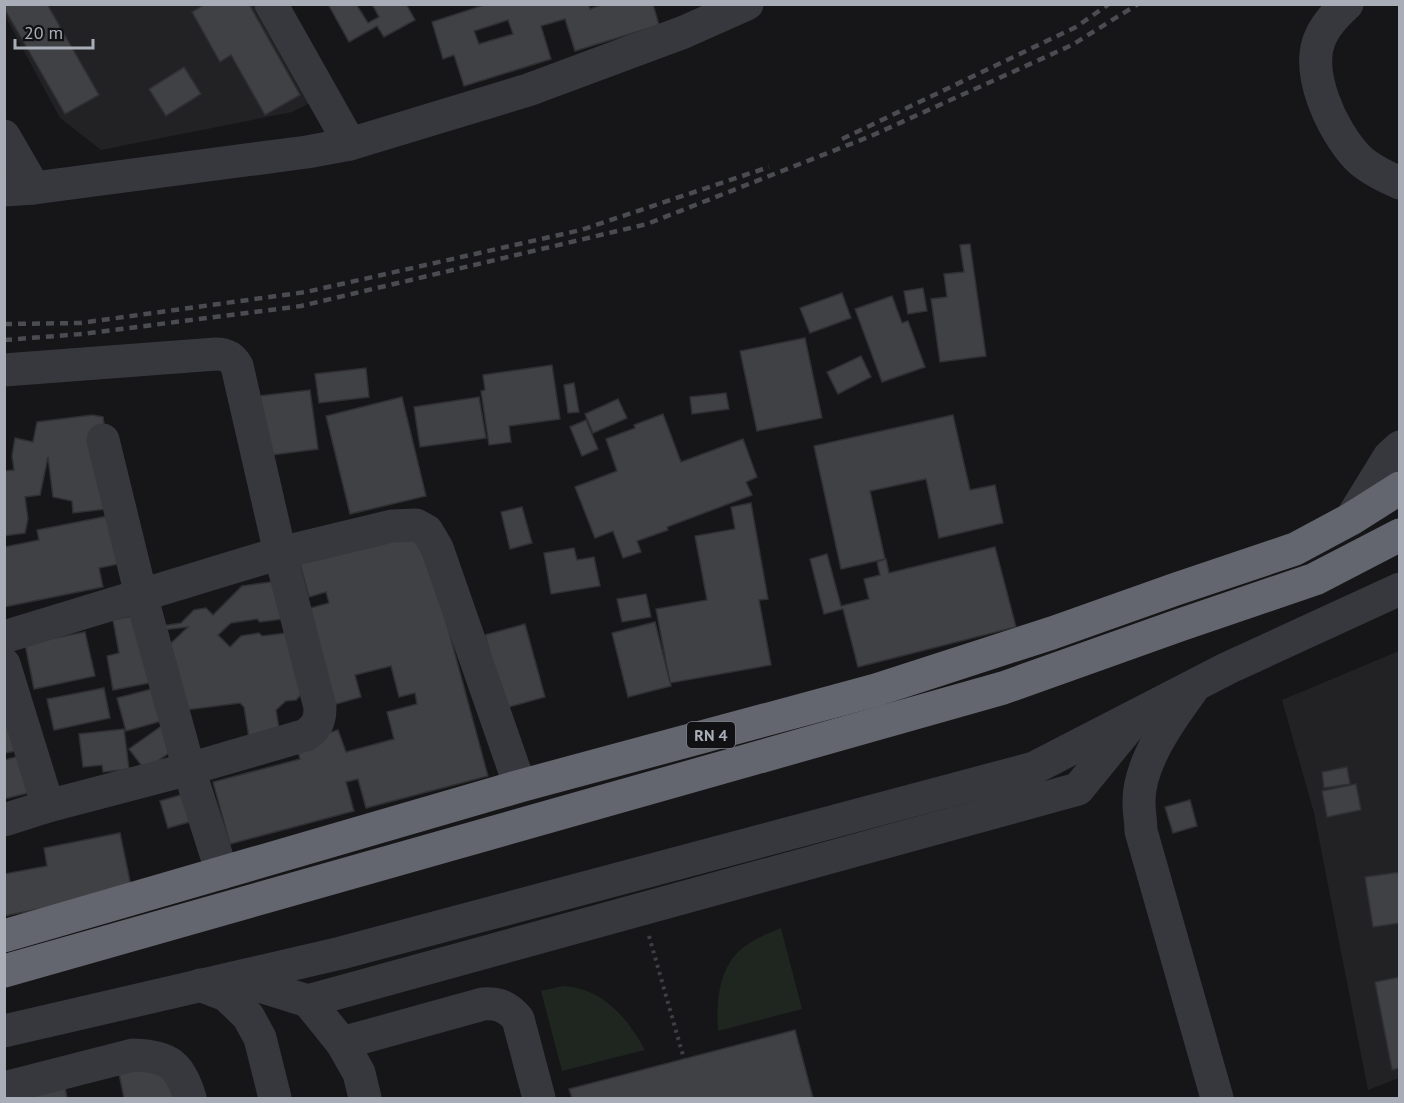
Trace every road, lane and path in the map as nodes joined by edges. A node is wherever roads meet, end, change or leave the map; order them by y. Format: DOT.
graph roads {
  1 [pos="271,4"];
  2 [pos="747,4"];
  3 [pos="1347,4"];
  4 [pos="4,136"];
  5 [pos="350,144"];
  6 [pos="1400,183"];
  7 [pos="19,189"];
  8 [pos="4,370"];
  9 [pos="103,440"];
  10 [pos="1400,447"];
  11 [pos="1400,488"];
  12 [pos="1351,519"];
  13 [pos="1400,535"];
  14 [pos="280,553"];
  15 [pos="1400,589"];
  16 [pos="141,595"];
  17 [pos="4,637"];
  18 [pos="4,664"];
  19 [pos="1196,684"];
  20 [pos="1138,714"];
  21 [pos="189,769"];
  22 [pos="520,786"];
  23 [pos="48,806"];
  24 [pos="4,820"];
  25 [pos="222,873"];
  26 [pos="641,909"];
  27 [pos="4,936"];
  28 [pos="4,971"];
  29 [pos="233,978"];
  30 [pos="200,985"];
  31 [pos="308,1001"];
  32 [pos="4,1031"];
  33 [pos="342,1043"];
  34 [pos="684,1059"];
  35 [pos="4,1088"];
  36 [pos="190,1098"];
  37 [pos="275,1098"];
  38 [pos="366,1098"];
  39 [pos="539,1098"];
  40 [pos="1217,1098"];
  1 -- 5 [label="street"];
  2 -- 5 [label="street"];
  3 -- 6 [label="street"];
  4 -- 7 [label="street"];
  5 -- 7 [label="street"];
  8 -- 14 [label="street"];
  9 -- 16 [label="street"];
  10 -- 12 [label="street"];
  11 -- 12 [label="highway, RN 4"];
  12 -- 22 [label="highway, RN 4"];
  13 -- 28 [label="highway, RN 4"];
  14 -- 16 [label="street"];
  14 -- 21 [label="street"];
  14 -- 22 [label="street"];
  15 -- 19 [label="street"];
  16 -- 17 [label="street"];
  16 -- 21 [label="street"];
  18 -- 23 [label="street"];
  19 -- 20 [label="street"];
  19 -- 40 [label="street"];
  20 -- 26 [label="street"];
  20 -- 29 [label="street"];
  21 -- 23 [label="street"];
  21 -- 25 [label="street"];
  22 -- 25 [label="highway, RN 4"];
  23 -- 24 [label="street"];
  25 -- 27 [label="highway, RN 4"];
  26 -- 31 [label="street"];
  26 -- 34 [label="path"];
  29 -- 30 [label="street"];
  29 -- 31 [label="street"];
  30 -- 32 [label="street"];
  30 -- 37 [label="street"];
  31 -- 33 [label="street"];
  33 -- 38 [label="street"];
  33 -- 39 [label="street"];
  35 -- 36 [label="street"];
}
